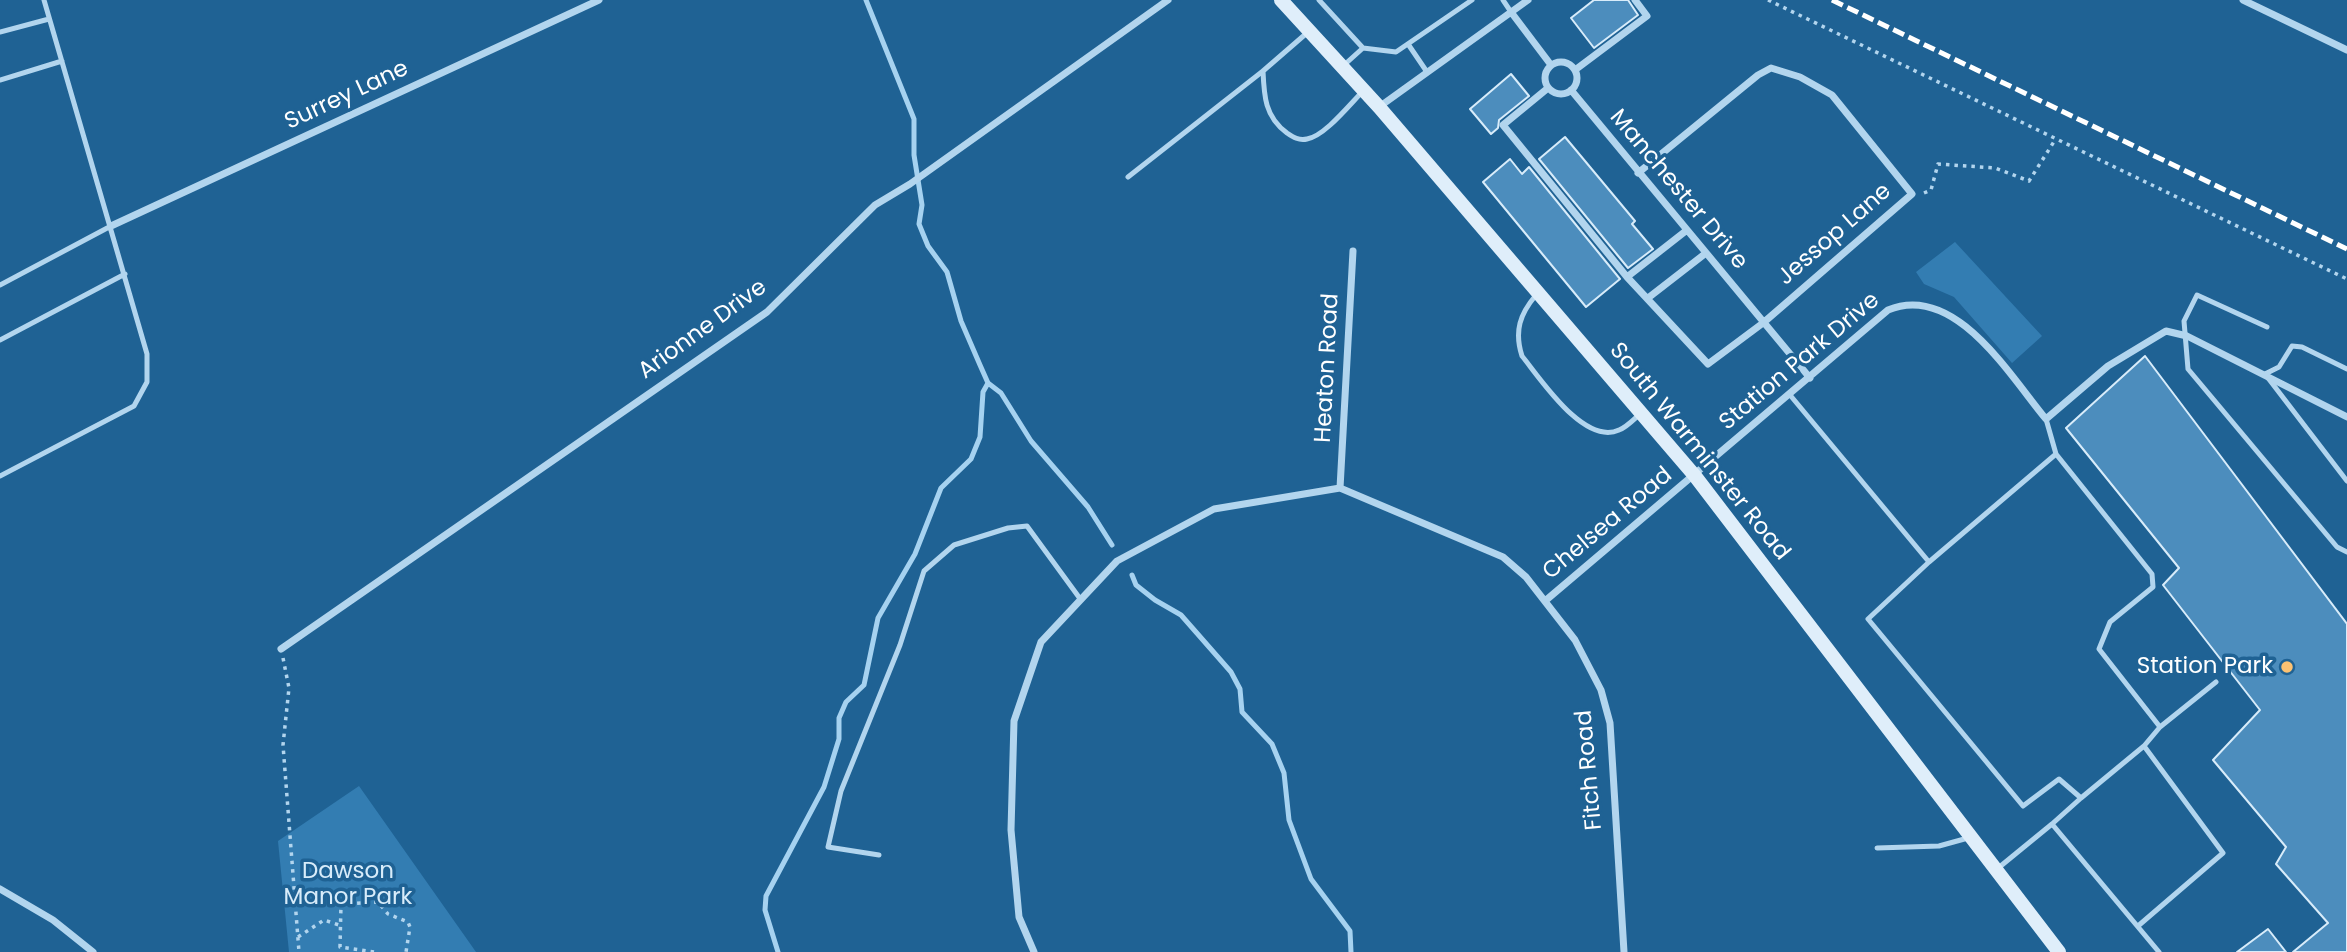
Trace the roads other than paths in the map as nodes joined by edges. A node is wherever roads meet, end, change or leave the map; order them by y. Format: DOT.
graph roads {
  1 [pos="44,0"];
  2 [pos="599,0"];
  3 [pos="1168,0"];
  4 [pos="1281,0"];
  5 [pos="1319,0"];
  6 [pos="1472,0"];
  7 [pos="1503,0"];
  8 [pos="1528,0"];
  9 [pos="1634,0"];
  10 [pos="2243,0"];
  11 [pos="1511,12"];
  12 [pos="49,19"];
  13 [pos="1310,31"];
  14 [pos="0,32"];
  15 [pos="1408,44"];
  16 [pos="1363,48"];
  17 [pos="2347,50"];
  18 [pos="62,61"];
  19 [pos="1551,65"];
  20 [pos="1342,67"];
  21 [pos="1575,70"];
  22 [pos="1263,71"];
  23 [pos="1427,72"];
  24 [pos="0,80"];
  25 [pos="1548,88"];
  26 [pos="1363,90"];
  27 [pos="1571,90"];
  28 [pos="1379,107"];
  29 [pos="1637,173"];
  30 [pos="1128,177"];
  31 [pos="111,226"];
  32 [pos="1687,230"];
  33 [pos="1353,251"];
  34 [pos="1706,253"];
  35 [pos="125,274"];
  36 [pos="1627,276"];
  37 [pos="0,285"];
  38 [pos="1538,293"];
  39 [pos="1648,298"];
  40 [pos="1763,323"];
  41 [pos="2267,327"];
  42 [pos="2187,336"];
  43 [pos="0,341"];
  44 [pos="2347,369"];
  45 [pos="2265,374"];
  46 [pos="1810,378"];
  47 [pos="1790,395"];
  48 [pos="1641,413"];
  49 [pos="2347,416"];
  50 [pos="2046,419"];
  51 [pos="2056,454"];
  52 [pos="0,476"];
  53 [pos="1695,476"];
  54 [pos="2347,481"];
  55 [pos="1340,488"];
  56 [pos="2347,552"];
  57 [pos="1929,562"];
  58 [pos="1081,600"];
  59 [pos="1545,601"];
  60 [pos="281,649"];
  61 [pos="2216,682"];
  62 [pos="2160,727"];
  63 [pos="2144,746"];
  64 [pos="2081,798"];
  65 [pos="2052,824"];
  66 [pos="1971,837"];
  67 [pos="1877,848"];
  68 [pos="879,855"];
  69 [pos="1996,869"];
  70 [pos="0,889"];
  71 [pos="2138,926"];
  72 [pos="93,952"];
  73 [pos="1034,952"];
  74 [pos="1624,952"];
  75 [pos="2059,952"];
  76 [pos="2159,952"];
  1 -- 12 [label="lane"];
  2 -- 31 [label="street, Surrey Lane"];
  3 -- 60 [label="street, Arionne Drive"];
  4 -- 13 [label="street, South Warminster Road"];
  5 -- 16 [label="lane"];
  6 -- 15 [label="lane"];
  7 -- 11 [label="lane"];
  8 -- 11 [label="street"];
  9 -- 21 [label="street"];
  10 -- 17 [label="street"];
  11 -- 19 [label="street"];
  11 -- 23 [label="street"];
  12 -- 14 [label="lane"];
  12 -- 18 [label="lane"];
  13 -- 20 [label="street, South Warminster Road"];
  13 -- 22 [label="lane"];
  15 -- 16 [label="lane"];
  15 -- 23 [label="lane"];
  16 -- 20 [label="lane"];
  18 -- 24 [label="lane"];
  18 -- 31 [label="lane"];
  19 -- 21 [label="street"];
  19 -- 25 [label="street"];
  20 -- 26 [label="street, South Warminster Road"];
  21 -- 27 [label="street"];
  22 -- 26 [label="lane"];
  22 -- 30 [label="lane"];
  23 -- 28 [label="street"];
  25 -- 27 [label="street"];
  25 -- 36 [label="street"];
  26 -- 28 [label="street, South Warminster Road"];
  27 -- 29 [label="street, Manchester Drive"];
  28 -- 38 [label="street, South Warminster Road"];
  29 -- 32 [label="street, Manchester Drive"];
  29 -- 40 [label="street, Jessop Lane"];
  31 -- 35 [label="lane"];
  31 -- 37 [label="lane"];
  32 -- 34 [label="street, Manchester Drive"];
  32 -- 36 [label="street"];
  33 -- 55 [label="street, Heaton Road"];
  34 -- 39 [label="street"];
  34 -- 40 [label="street, Manchester Drive"];
  35 -- 43 [label="lane"];
  35 -- 52 [label="lane"];
  36 -- 39 [label="street"];
  38 -- 48 [label="street, South Warminster Road"];
  38 -- 48 [label="lane"];
  39 -- 40 [label="street, Jessop Lane"];
  40 -- 46 [label="street, Manchester Drive"];
  41 -- 42 [label="lane"];
  42 -- 45 [label="street"];
  42 -- 50 [label="street"];
  42 -- 56 [label="lane"];
  44 -- 45 [label="lane"];
  45 -- 49 [label="street"];
  45 -- 54 [label="lane"];
  46 -- 47 [label="street, Station Park Drive"];
  46 -- 50 [label="street, Station Park Drive"];
  47 -- 53 [label="street, Station Park Drive"];
  47 -- 57 [label="lane"];
  48 -- 53 [label="street, South Warminster Road"];
  50 -- 51 [label="lane"];
  51 -- 57 [label="lane"];
  51 -- 62 [label="lane"];
  53 -- 59 [label="street, Chelsea Road"];
  53 -- 66 [label="street, South Warminster Road"];
  55 -- 58 [label="street"];
  55 -- 59 [label="street, Fitch Road"];
  57 -- 64 [label="lane"];
  58 -- 68 [label="lane"];
  58 -- 73 [label="street"];
  59 -- 74 [label="street, Fitch Road"];
  61 -- 62 [label="lane"];
  62 -- 63 [label="lane"];
  63 -- 64 [label="lane"];
  63 -- 71 [label="lane"];
  64 -- 65 [label="lane"];
  65 -- 69 [label="lane"];
  65 -- 71 [label="lane"];
  66 -- 67 [label="lane"];
  66 -- 69 [label="street, South Warminster Road"];
  69 -- 75 [label="street, South Warminster Road"];
  70 -- 72 [label="street"];
  71 -- 76 [label="lane"];
}
